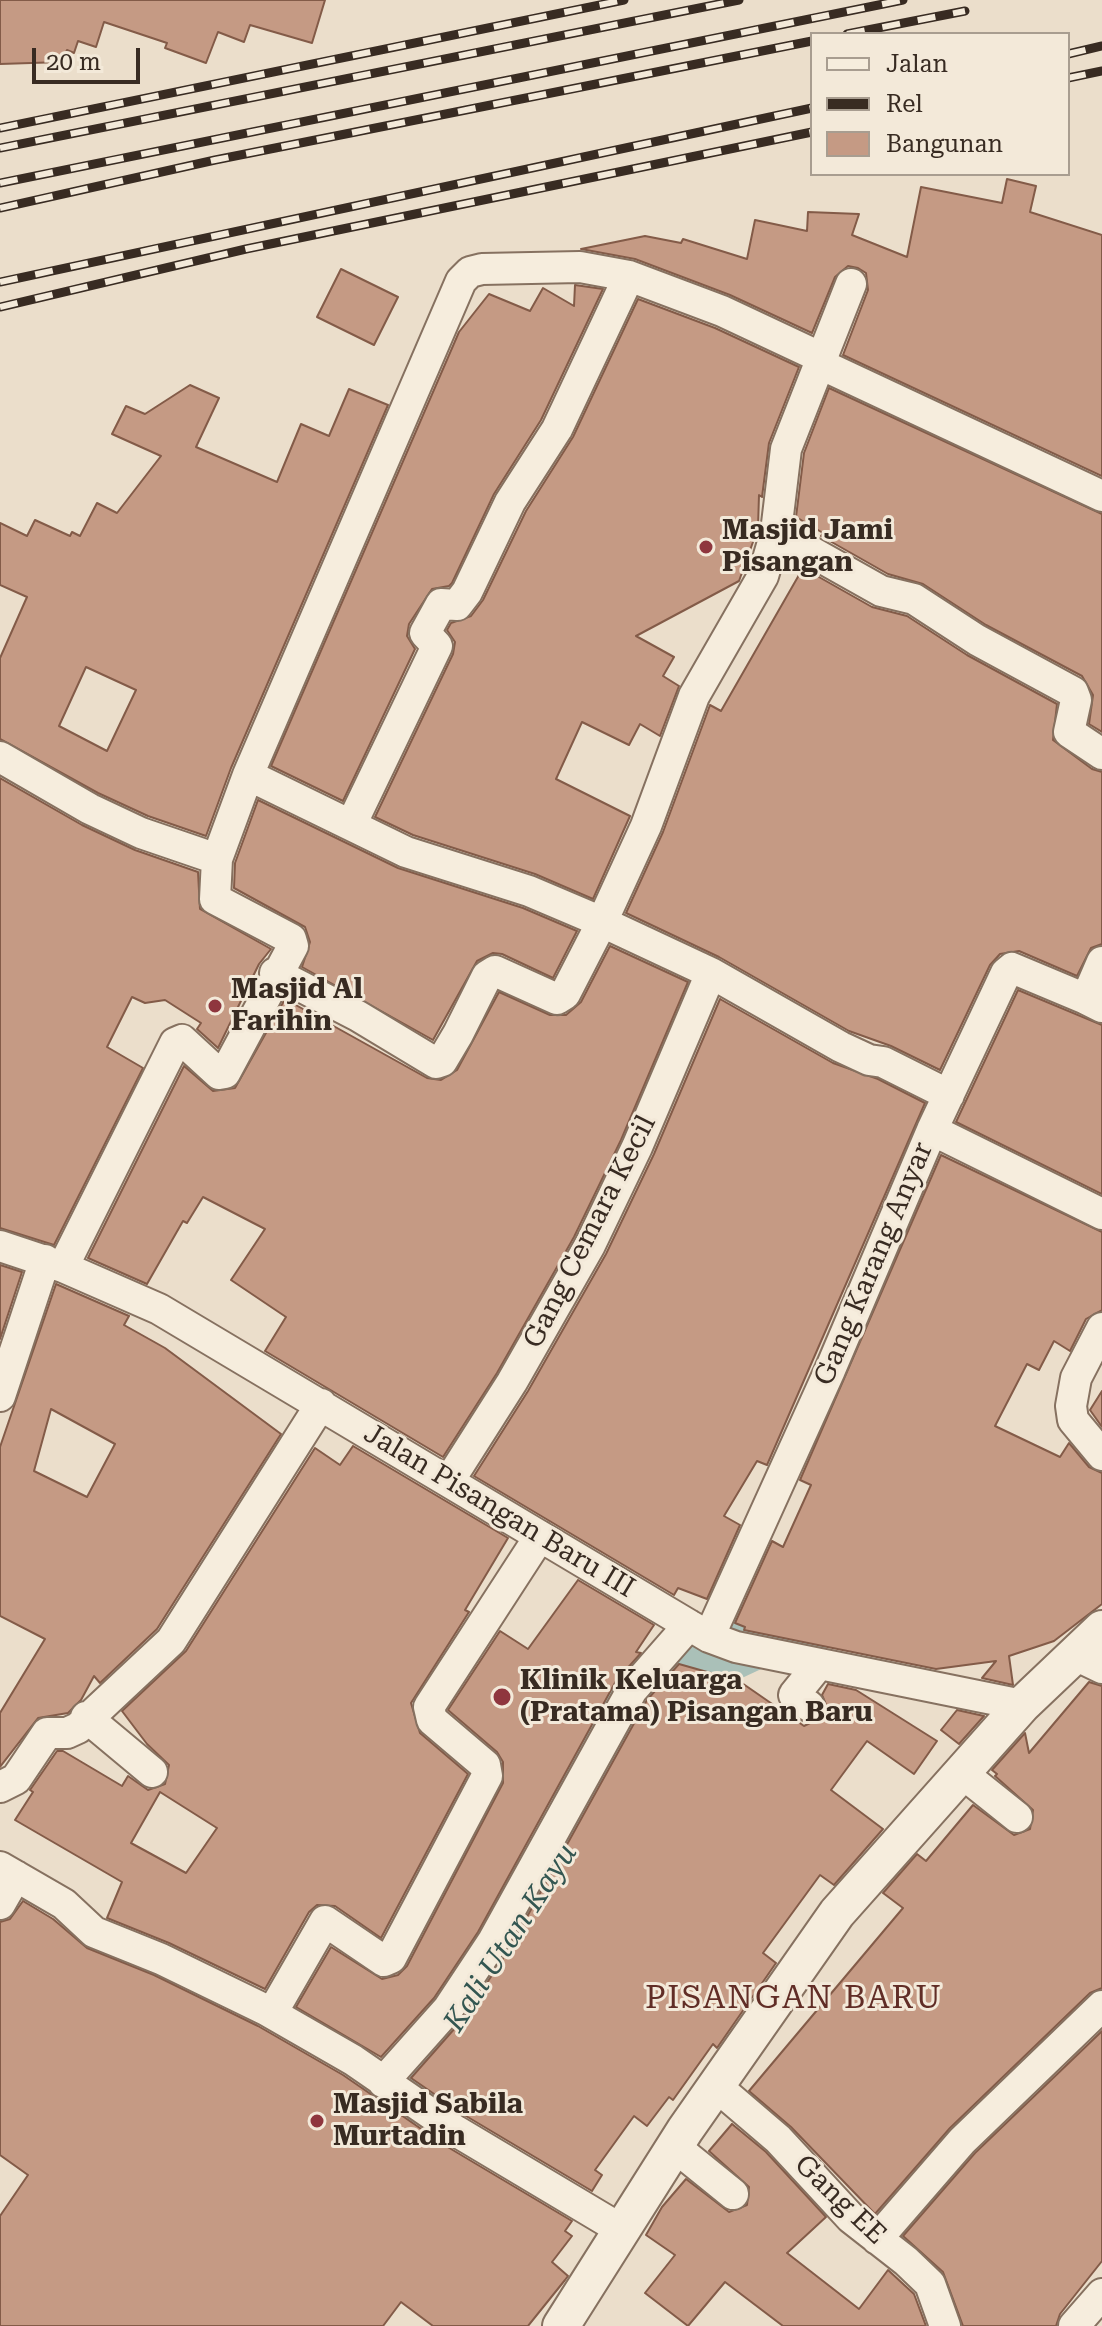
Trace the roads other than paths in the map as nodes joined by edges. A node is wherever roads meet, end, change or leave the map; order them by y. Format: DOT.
graph roads {
  1 [pos="629,276"];
  2 [pos="851,284"];
  3 [pos="819,360"];
  4 [pos="1102,496"];
  5 [pos="776,532"];
  6 [pos="1102,754"];
  7 [pos="0,757"];
  8 [pos="248,775"];
  9 [pos="352,823"];
  10 [pos="217,859"];
  11 [pos="602,922"];
  12 [pos="1102,962"];
  13 [pos="275,973"];
  14 [pos="711,973"];
  15 [pos="1094,1003"];
  16 [pos="949,1095"];
  17 [pos="932,1130"];
  18 [pos="1102,1214"];
  19 [pos="0,1246"];
  20 [pos="54,1263"];
  21 [pos="1102,1328"];
  22 [pos="0,1396"];
  23 [pos="321,1404"];
  24 [pos="1102,1455"];
  25 [pos="449,1481"];
  26 [pos="540,1536"];
  27 [pos="1102,1629"];
  28 [pos="713,1638"];
  29 [pos="1088,1661"];
  30 [pos="819,1664"];
  31 [pos="1022,1705"];
  32 [pos="809,1706"];
  33 [pos="86,1717"];
  34 [pos="152,1772"];
  35 [pos="962,1773"];
  36 [pos="0,1787"];
  37 [pos="1017,1817"];
  38 [pos="8,1871"];
  39 [pos="0,1904"];
  40 [pos="1102,2006"];
  41 [pos="272,2013"];
  42 [pos="716,2086"];
  43 [pos="393,2088"];
  44 [pos="675,2147"];
  45 [pos="733,2194"];
  46 [pos="622,2230"];
  47 [pos="877,2239"];
  48 [pos="1102,2294"];
  49 [pos="561,2326"];
  50 [pos="945,2326"];
  51 [pos="1074,2326"];
  1 -- 3 [label="street"];
  1 -- 8 [label="street"];
  1 -- 9 [label="street"];
  2 -- 3 [label="street"];
  3 -- 4 [label="street"];
  3 -- 5 [label="street"];
  5 -- 6 [label="street"];
  5 -- 11 [label="street"];
  7 -- 10 [label="street"];
  8 -- 9 [label="street"];
  8 -- 10 [label="street"];
  9 -- 11 [label="street"];
  10 -- 13 [label="street"];
  11 -- 13 [label="street"];
  11 -- 14 [label="street"];
  12 -- 15 [label="street"];
  13 -- 20 [label="street"];
  14 -- 16 [label="street"];
  14 -- 25 [label="street, Gang Cemara Kecil"];
  15 -- 16 [label="street, Gang Karang Anyar"];
  16 -- 17 [label="street, Gang Karang Anyar"];
  17 -- 18 [label="street"];
  17 -- 28 [label="street, Gang Karang Anyar"];
  19 -- 20 [label="street, Jalan Pisangan Baru III"];
  20 -- 22 [label="street"];
  20 -- 23 [label="street, Jalan Pisangan Baru III"];
  21 -- 24 [label="street"];
  23 -- 25 [label="street, Jalan Pisangan Baru III"];
  23 -- 33 [label="street"];
  25 -- 26 [label="street, Jalan Pisangan Baru III"];
  26 -- 28 [label="street, Jalan Pisangan Baru III"];
  26 -- 41 [label="street"];
  27 -- 29 [label="street"];
  28 -- 30 [label="street, Jalan Pisangan Baru III"];
  28 -- 43 [label="street, Gang Karang Anyar"];
  29 -- 31 [label="street"];
  30 -- 31 [label="street, Jalan Pisangan Baru III"];
  30 -- 32 [label="street"];
  31 -- 35 [label="street"];
  33 -- 34 [label="street"];
  33 -- 36 [label="street"];
  35 -- 37 [label="street"];
  35 -- 42 [label="street"];
  38 -- 39 [label="street"];
  38 -- 41 [label="street"];
  40 -- 47 [label="street"];
  41 -- 43 [label="street"];
  42 -- 44 [label="street"];
  42 -- 47 [label="street, Gang EE"];
  43 -- 46 [label="street"];
  44 -- 45 [label="street"];
  44 -- 46 [label="street"];
  46 -- 49 [label="street"];
  47 -- 50 [label="street, Gang EE"];
  48 -- 51 [label="street"];
}
